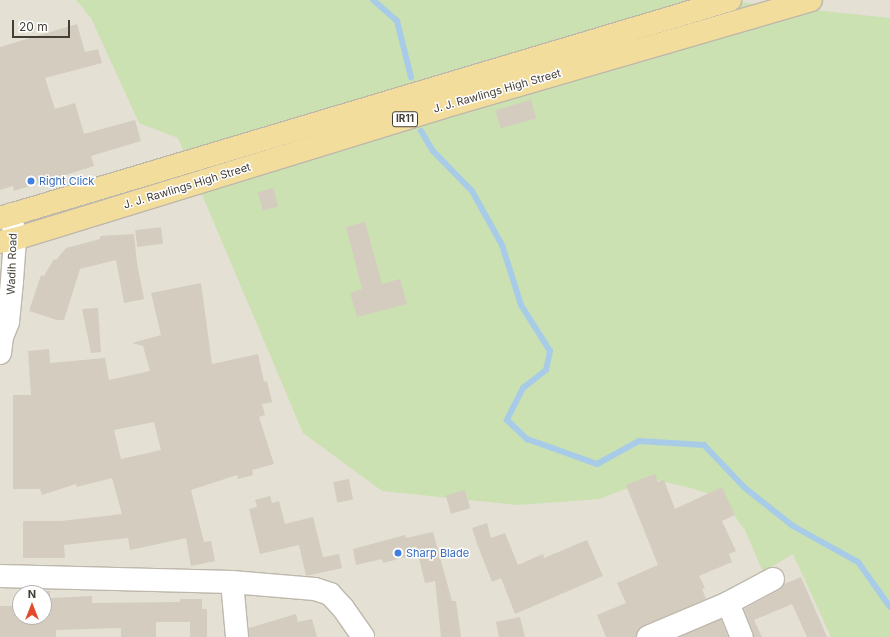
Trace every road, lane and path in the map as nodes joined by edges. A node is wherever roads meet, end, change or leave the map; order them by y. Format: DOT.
graph roads {
  1 [pos="730,0"];
  2 [pos="811,0"];
  3 [pos="5,216"];
  4 [pos="8,240"];
  5 [pos="0,341"];
  6 [pos="0,576"];
  7 [pos="773,579"];
  8 [pos="232,582"];
  9 [pos="728,603"];
  10 [pos="237,637"];
  11 [pos="363,637"];
  12 [pos="648,637"];
  13 [pos="742,637"];
  1 -- 3 [label="main road, J. J. Rawlings High Street / IR11"];
  2 -- 4 [label="main road, J. J. Rawlings High Street / IR11"];
  3 -- 4 [label="street, Wadih Road"];
  4 -- 5 [label="street, Wadih Road"];
  6 -- 8 [label="street"];
  7 -- 9 [label="street"];
  8 -- 10 [label="street"];
  8 -- 11 [label="street"];
  9 -- 12 [label="street"];
  9 -- 13 [label="street"];
}
